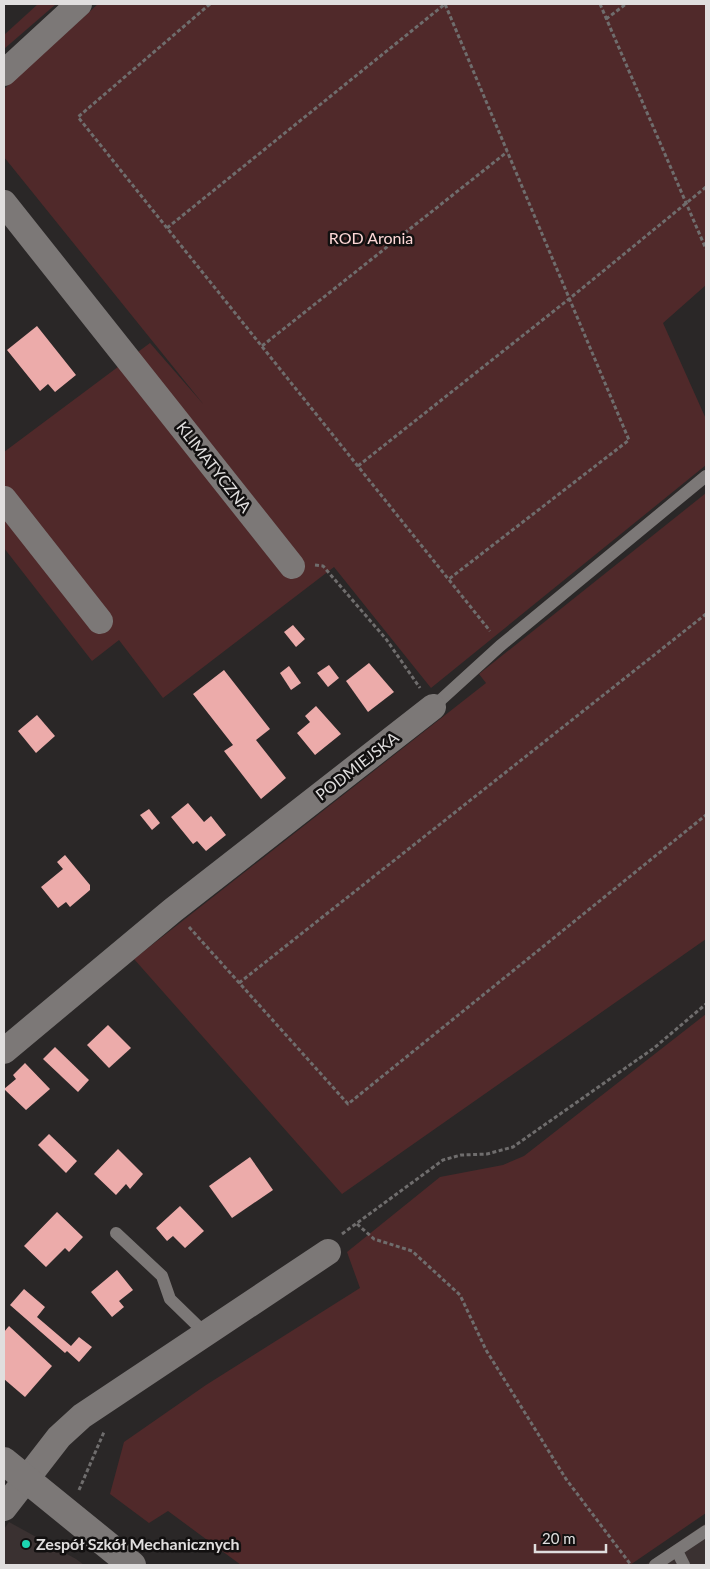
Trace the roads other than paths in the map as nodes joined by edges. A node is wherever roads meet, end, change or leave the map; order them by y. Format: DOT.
graph roads {
  1 [pos="79,4"];
  2 [pos="4,73"];
  3 [pos="4,203"];
  4 [pos="706,476"];
  5 [pos="4,499"];
  6 [pos="292,566"];
  7 [pos="100,621"];
  8 [pos="433,707"];
  9 [pos="4,1051"];
  10 [pos="116,1233"];
  11 [pos="328,1252"];
  12 [pos="206,1334"];
  13 [pos="4,1462"];
  14 [pos="25,1478"];
  15 [pos="4,1508"];
  16 [pos="706,1531"];
  17 [pos="677,1550"];
  18 [pos="132,1565"];
  19 [pos="655,1565"];
  20 [pos="684,1565"];
  1 -- 2 [label="street"];
  3 -- 6 [label="street, KLIMATYCZNA"];
  4 -- 8 [label="lane, PODMIEJSKA"];
  5 -- 7 [label="street"];
  8 -- 9 [label="street, PODMIEJSKA"];
  10 -- 12 [label="lane"];
  11 -- 12 [label="street"];
  12 -- 14 [label="street"];
  13 -- 14 [label="street"];
  14 -- 15 [label="street"];
  14 -- 18 [label="street"];
  16 -- 17 [label="lane"];
  17 -- 19 [label="lane"];
  17 -- 20 [label="lane"];
}
